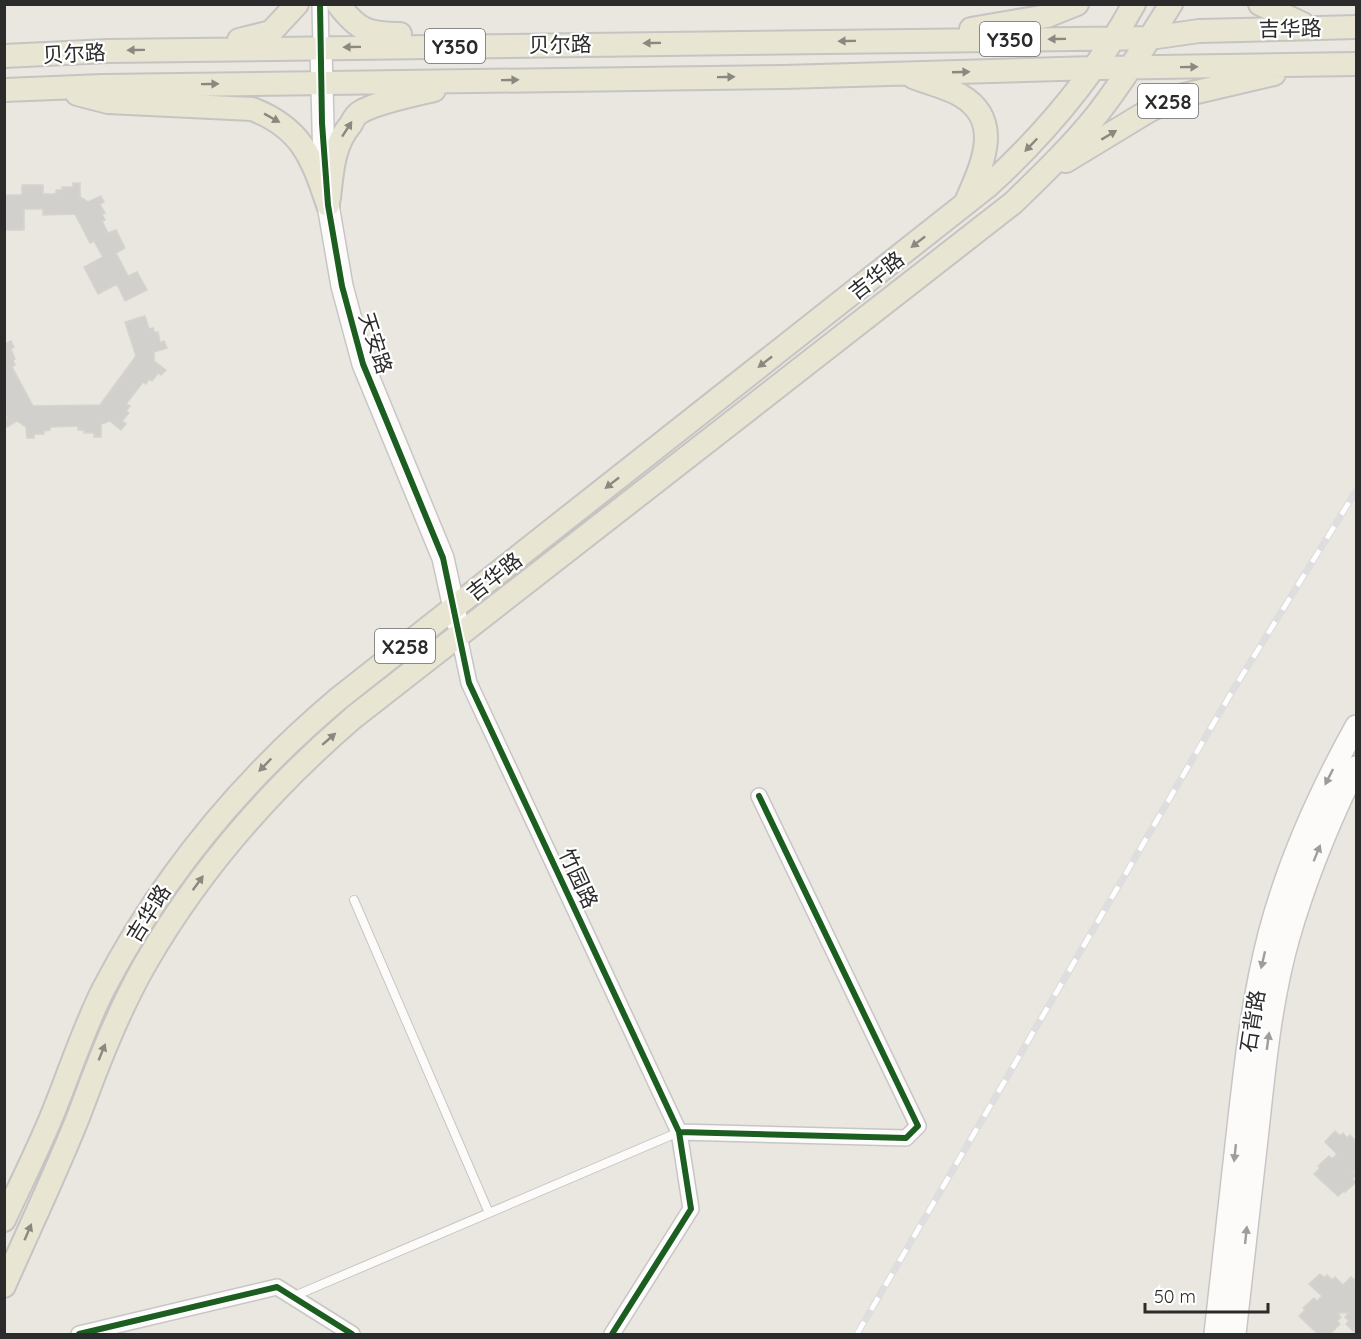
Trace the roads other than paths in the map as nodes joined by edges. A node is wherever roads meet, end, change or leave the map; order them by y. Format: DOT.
graph roads {
  1 [pos="297,4"];
  2 [pos="320,4"];
  3 [pos="338,4"];
  4 [pos="1077,4"];
  5 [pos="1134,4"];
  6 [pos="1171,4"];
  7 [pos="1260,4"];
  8 [pos="1310,27"];
  9 [pos="1356,27"];
  10 [pos="1150,38"];
  11 [pos="1115,39"];
  12 [pos="905,40"];
  13 [pos="595,44"];
  14 [pos="321,48"];
  15 [pos="166,50"];
  16 [pos="4,56"];
  17 [pos="1310,64"];
  18 [pos="1356,64"];
  19 [pos="1095,68"];
  20 [pos="1131,68"];
  21 [pos="903,74"];
  22 [pos="481,81"];
  23 [pos="321,82"];
  24 [pos="49,88"];
  25 [pos="4,90"];
  26 [pos="1041,176"];
  27 [pos="328,205"];
  28 [pos="964,205"];
  29 [pos="454,608"];
  30 [pos="459,636"];
  31 [pos="1356,726"];
  32 [pos="1356,767"];
  33 [pos="759,796"];
  34 [pos="354,900"];
  35 [pos="679,1132"];
  36 [pos="489,1213"];
  37 [pos="4,1220"];
  38 [pos="1242,1276"];
  39 [pos="4,1286"];
  40 [pos="291,1298"];
  41 [pos="79,1335"];
  42 [pos="352,1335"];
  43 [pos="612,1335"];
  44 [pos="1215,1335"];
  45 [pos="1235,1335"];
  46 [pos="1248,1335"];
  1 -- 15 [label="main road"];
  2 -- 14 [label="street"];
  3 -- 13 [label="main road"];
  4 -- 12 [label="main road"];
  5 -- 11 [label="main road"];
  6 -- 10 [label="main road"];
  7 -- 8 [label="main road"];
  8 -- 9 [label="main road, 吉华路"];
  8 -- 10 [label="main road, 吉华路"];
  10 -- 11 [label="main road, 吉华路"];
  10 -- 20 [label="main road"];
  11 -- 12 [label="main road, 贝尔路 / Y350, one-way"];
  11 -- 19 [label="main road, 吉华路 / X258"];
  12 -- 13 [label="main road, 贝尔路 / Y350, one-way"];
  13 -- 14 [label="main road, 贝尔路 / Y350, one-way"];
  14 -- 15 [label="main road, 贝尔路 / Y350"];
  14 -- 23 [label="main road, 天安路"];
  15 -- 16 [label="main road, 贝尔路 / Y350, one-way"];
  17 -- 18 [label="main road, 吉华路 / X258"];
  20 -- 17 [label="main road, 吉华路 / X258, one-way"];
  26 -- 17 [label="main road, X258, one-way"];
  19 -- 20 [label="main road, 吉华路 / X258"];
  21 -- 19 [label="main road, 贝尔路 / Y350, one-way"];
  19 -- 28 [label="main road, 吉华路 / X258, one-way"];
  20 -- 26 [label="main road"];
  22 -- 21 [label="main road, 贝尔路 / Y350, one-way"];
  21 -- 28 [label="main road"];
  22 -- 23 [label="main road, 贝尔路 / Y350"];
  27 -- 22 [label="main road, one-way"];
  24 -- 23 [label="main road, 贝尔路 / Y350, one-way"];
  23 -- 27 [label="main road, 天安路"];
  24 -- 25 [label="main road, 贝尔路 / Y350"];
  24 -- 27 [label="main road, one-way"];
  26 -- 30 [label="main road, 吉华路 / X258"];
  27 -- 29 [label="main road, 天安路"];
  28 -- 29 [label="main road, 吉华路 / X258, one-way"];
  29 -- 30 [label="main road, 天安路"];
  29 -- 37 [label="main road, 吉华路 / X258, one-way"];
  30 -- 35 [label="street, 竹园路"];
  39 -- 30 [label="main road, 吉华路 / X258, one-way"];
  31 -- 44 [label="main road, 石背路, one-way"];
  38 -- 32 [label="main road, 石背路, one-way"];
  33 -- 35 [label="street"];
  34 -- 36 [label="lane"];
  35 -- 36 [label="lane"];
  35 -- 43 [label="street, 竹园路"];
  36 -- 40 [label="lane"];
  38 -- 45 [label="main road, 石背路"];
  38 -- 46 [label="main road"];
  40 -- 41 [label="street"];
  40 -- 42 [label="street"];
}
